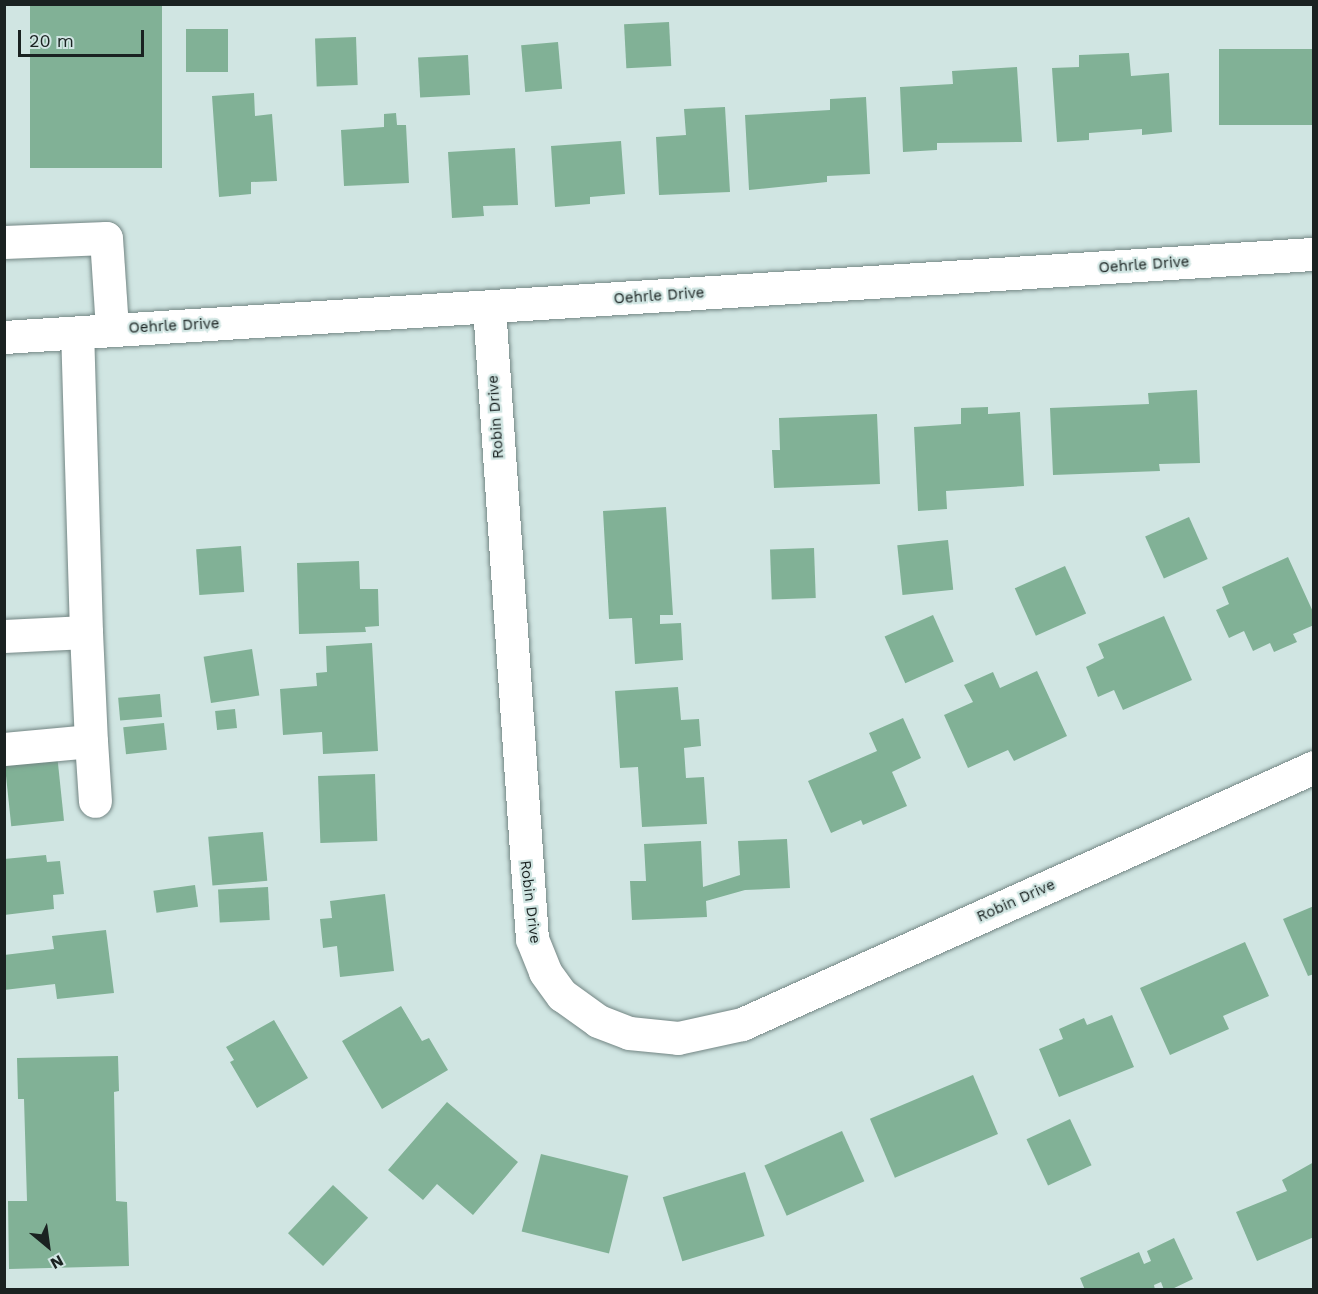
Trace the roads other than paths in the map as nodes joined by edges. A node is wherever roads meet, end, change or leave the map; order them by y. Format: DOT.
graph roads {
  1 [pos="4,242"];
  2 [pos="1314,254"];
  3 [pos="489,307"];
  4 [pos="112,329"];
  5 [pos="77,333"];
  6 [pos="4,337"];
  7 [pos="86,633"];
  8 [pos="4,636"];
  9 [pos="91,741"];
  10 [pos="4,749"];
  11 [pos="1314,766"];
  12 [pos="95,801"];
  1 -- 4 [label="street"];
  2 -- 3 [label="street, Oehrle Drive"];
  3 -- 4 [label="street, Oehrle Drive"];
  3 -- 11 [label="street, Robin Drive"];
  4 -- 5 [label="street, Oehrle Drive"];
  5 -- 6 [label="street, Oehrle Drive"];
  5 -- 7 [label="street"];
  7 -- 8 [label="street"];
  7 -- 9 [label="street"];
  9 -- 10 [label="street"];
  9 -- 12 [label="street"];
}
